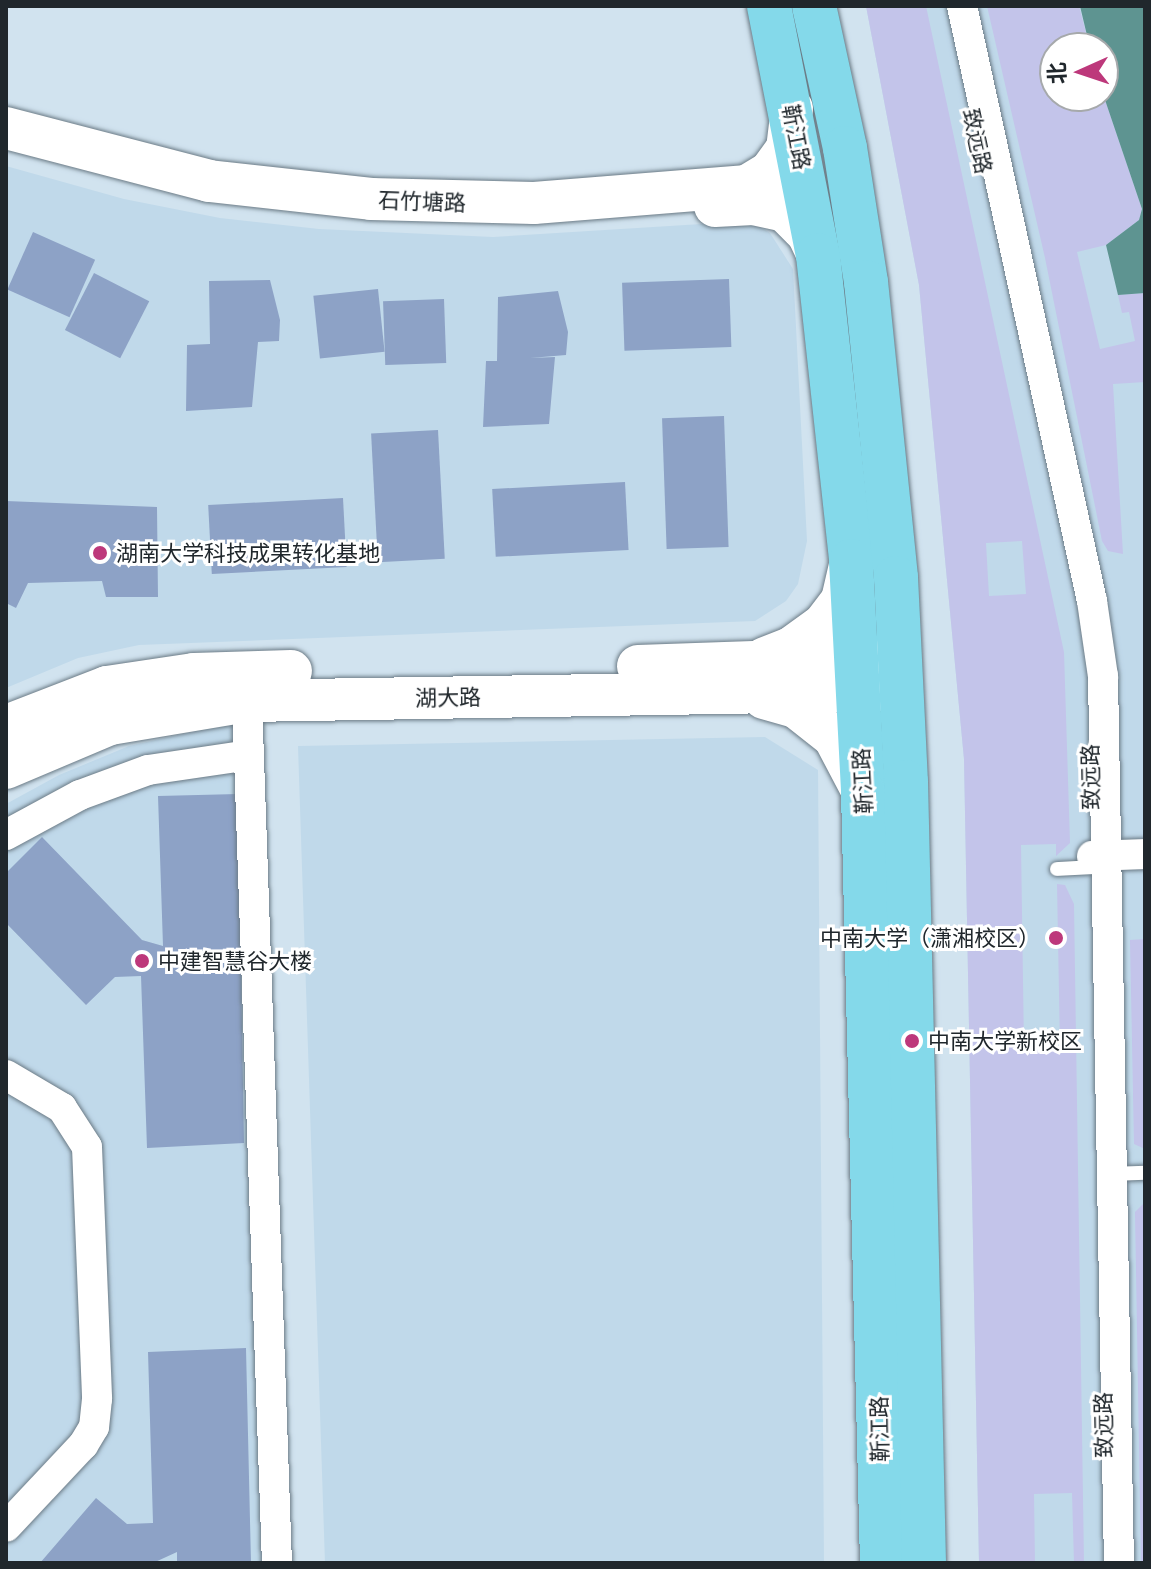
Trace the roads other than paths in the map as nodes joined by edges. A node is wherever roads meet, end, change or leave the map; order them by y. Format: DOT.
graph roads {
  1 [pos="769,6"];
  2 [pos="814,6"];
  3 [pos="948,6"];
  4 [pos="962,6"];
  5 [pos="792,107"];
  6 [pos="6,128"];
  7 [pos="6,149"];
  8 [pos="818,255"];
  9 [pos="851,561"];
  10 [pos="901,673"];
  11 [pos="856,675"];
  12 [pos="744,678"];
  13 [pos="247,701"];
  14 [pos="6,726"];
  15 [pos="249,755"];
  16 [pos="6,768"];
  17 [pos="863,792"];
  18 [pos="6,835"];
  19 [pos="1145,854"];
  20 [pos="1100,862"];
  21 [pos="1145,864"];
  22 [pos="1057,869"];
  23 [pos="6,1075"];
  24 [pos="1145,1173"];
  25 [pos="1105,1175"];
  26 [pos="6,1527"];
  27 [pos="277,1563"];
  28 [pos="882,1563"];
  29 [pos="924,1563"];
  30 [pos="1106,1563"];
  31 [pos="1119,1563"];
  1 -- 5 [label="main road, 靳江路"];
  2 -- 10 [label="main road"];
  3 -- 20 [label="street, 致远路"];
  4 -- 20 [label="street"];
  5 -- 6 [label="main road, 石竹塘路"];
  5 -- 8 [label="main road, 靳江路"];
  7 -- 8 [label="main road, 石竹塘路"];
  8 -- 9 [label="main road, 靳江路"];
  9 -- 11 [label="main road, 靳江路"];
  9 -- 12 [label="main road"];
  10 -- 11 [label="main road"];
  10 -- 29 [label="main road"];
  11 -- 12 [label="main road"];
  11 -- 17 [label="main road, 靳江路"];
  12 -- 13 [label="main road, 湖大路"];
  12 -- 14 [label="main road"];
  12 -- 17 [label="main road"];
  13 -- 15 [label="street"];
  13 -- 16 [label="main road, 湖大路"];
  15 -- 18 [label="street"];
  15 -- 27 [label="street"];
  17 -- 28 [label="main road, 靳江路"];
  19 -- 20 [label="street"];
  20 -- 21 [label="street"];
  20 -- 22 [label="lane"];
  20 -- 25 [label="street, 致远路"];
  23 -- 26 [label="street"];
  24 -- 25 [label="lane"];
  25 -- 30 [label="street, 致远路"];
  25 -- 31 [label="street"];
}
